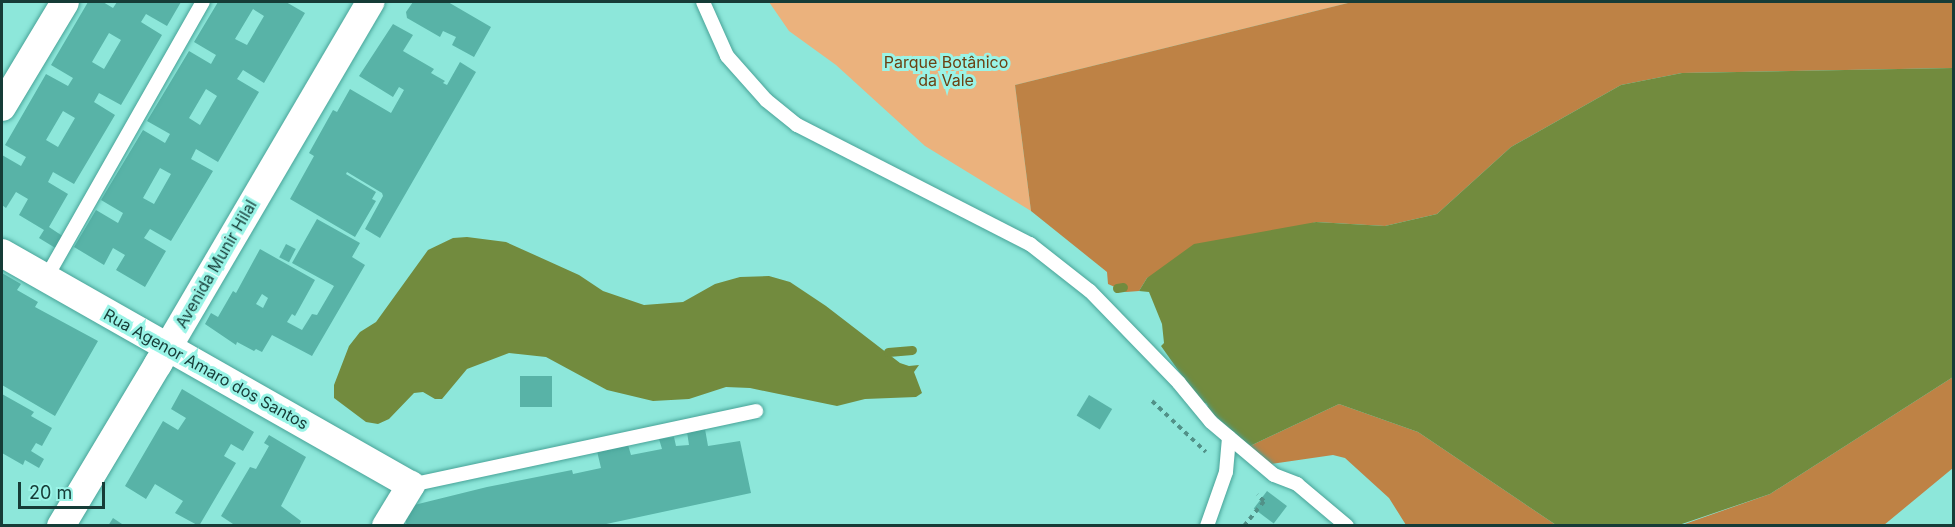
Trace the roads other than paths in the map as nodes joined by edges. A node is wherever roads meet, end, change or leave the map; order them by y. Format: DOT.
graph roads {
  1 [pos="65,2"];
  2 [pos="203,2"];
  3 [pos="370,2"];
  4 [pos="703,2"];
  5 [pos="2,107"];
  6 [pos="2,254"];
  7 [pos="46,278"];
  8 [pos="168,347"];
  9 [pos="756,411"];
  10 [pos="1229,437"];
  11 [pos="411,485"];
  12 [pos="61,525"];
  13 [pos="386,525"];
  14 [pos="1206,525"];
  15 [pos="1347,525"];
  1 -- 5 [label="street"];
  2 -- 7 [label="lane"];
  3 -- 8 [label="street, Avenida Munir Hilal"];
  4 -- 10 [label="lane"];
  6 -- 7 [label="street, Rua Agenor Amaro dos Santos"];
  7 -- 8 [label="street, Rua Agenor Amaro dos Santos"];
  8 -- 11 [label="street, Rua Agenor Amaro dos Santos"];
  8 -- 12 [label="street, Avenida Munir Hilal"];
  9 -- 11 [label="lane"];
  10 -- 14 [label="lane"];
  10 -- 15 [label="lane"];
  11 -- 13 [label="street"];
}
